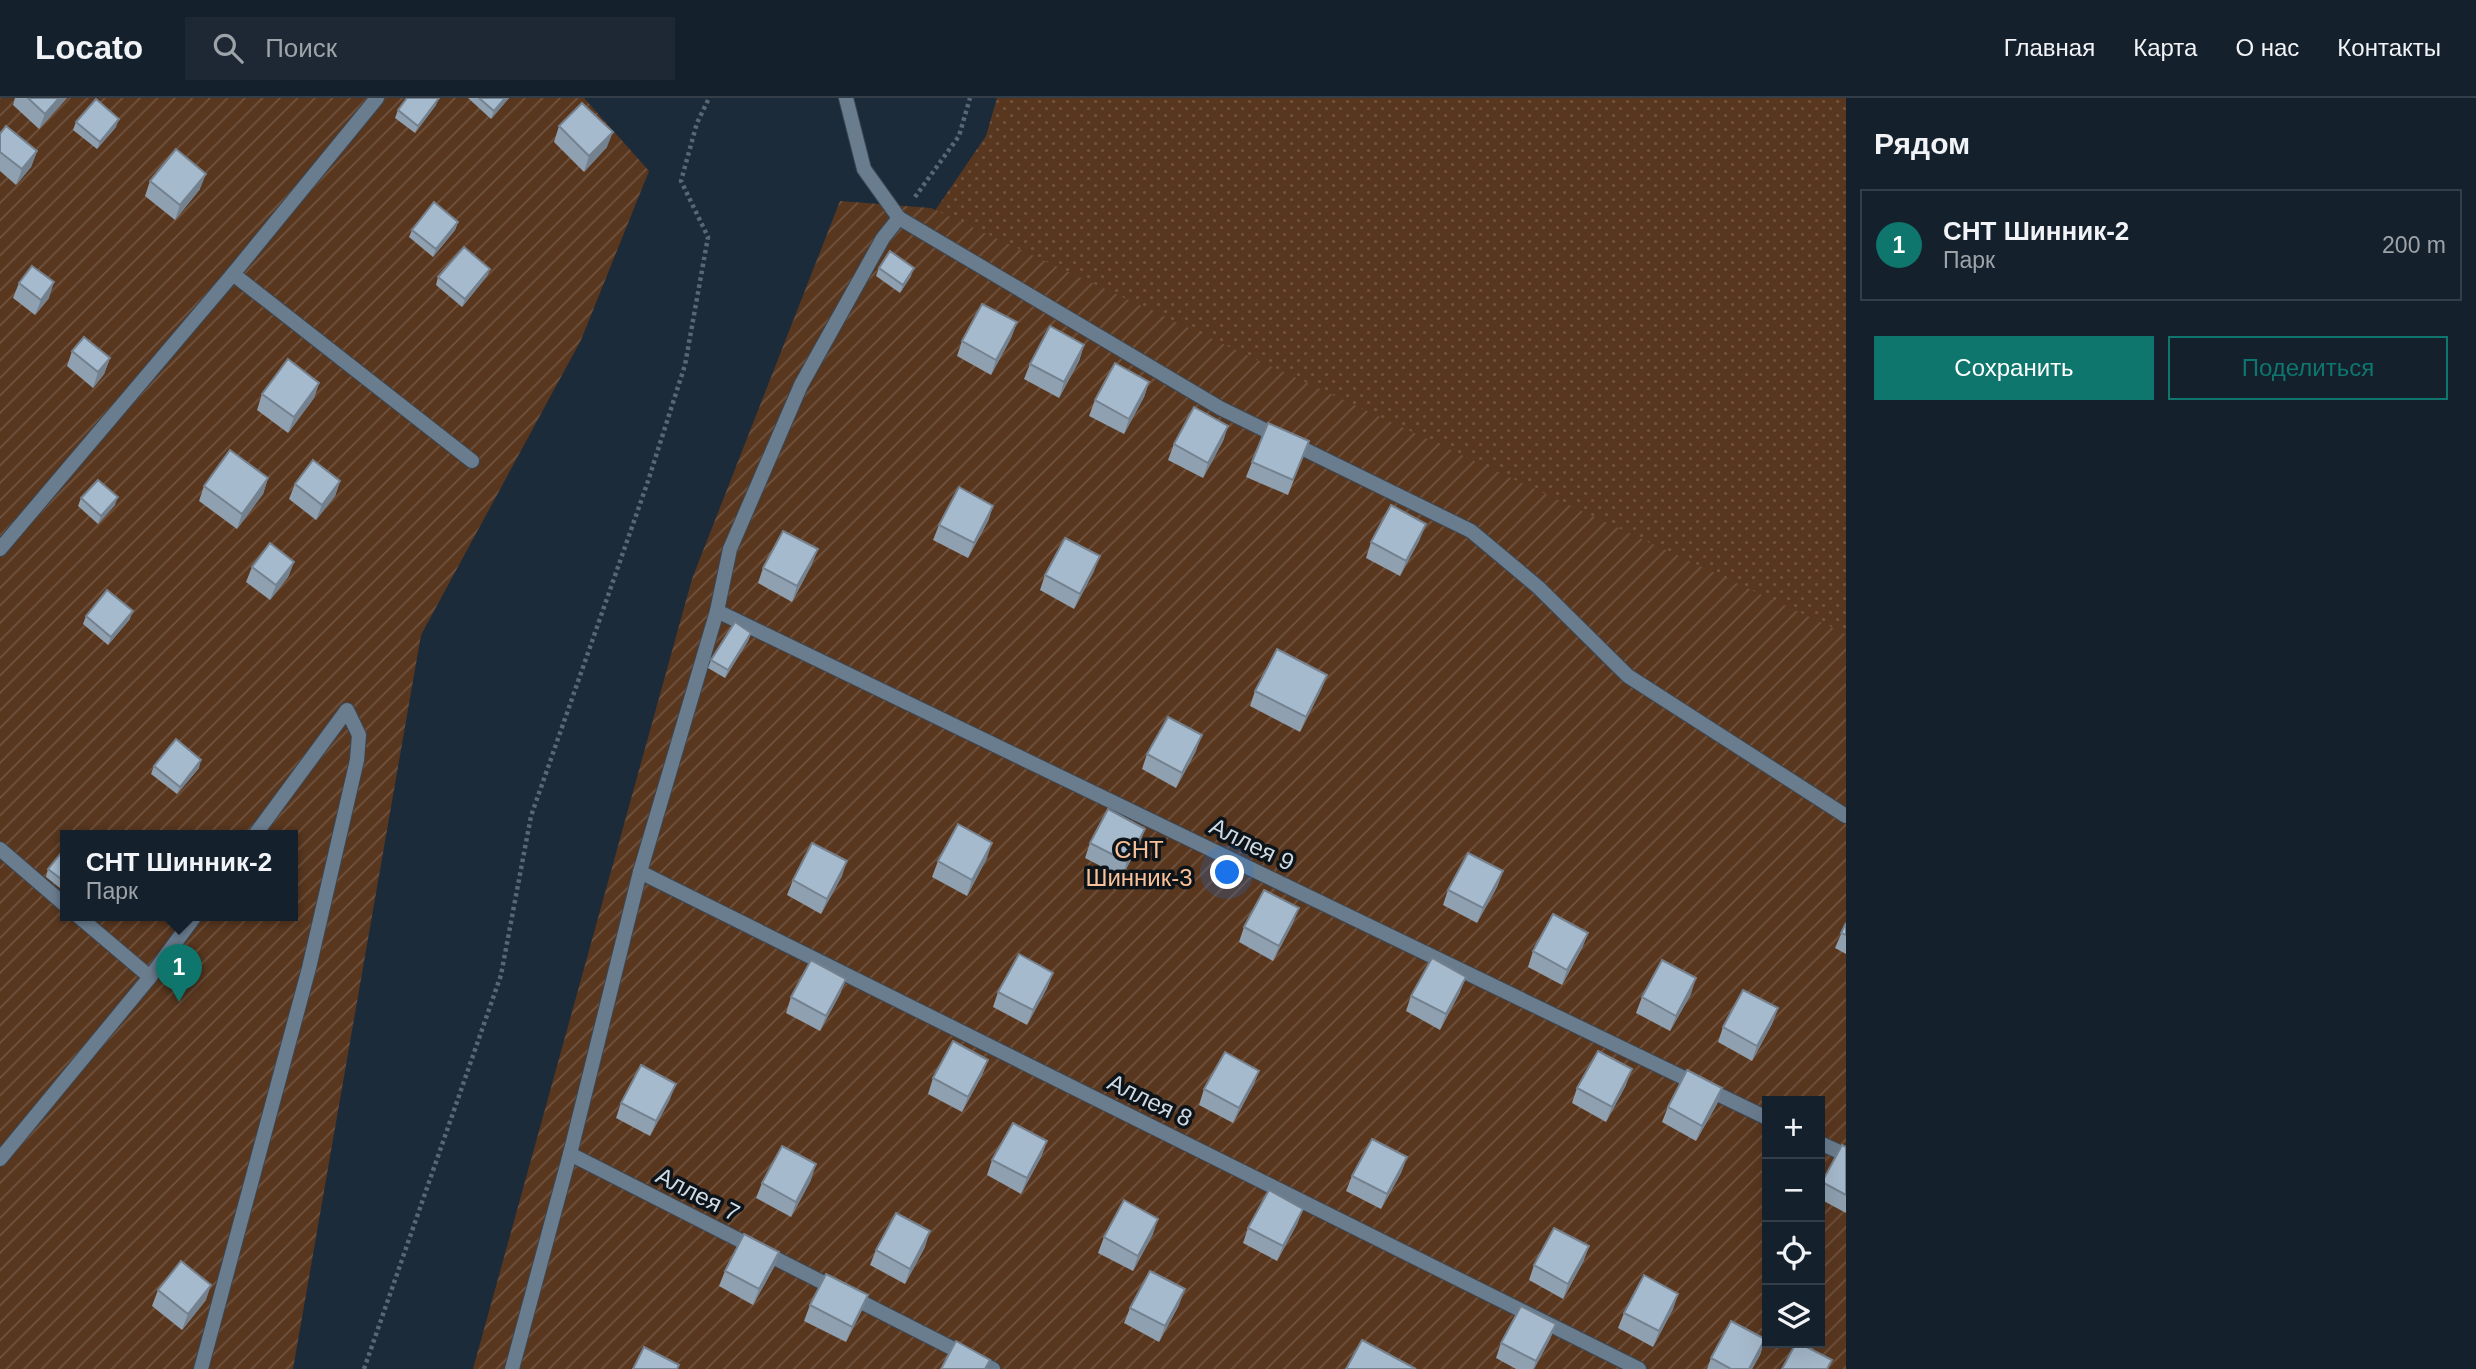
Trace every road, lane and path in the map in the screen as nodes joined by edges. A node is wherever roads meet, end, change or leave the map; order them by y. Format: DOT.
graph roads {
  1 [pos="377,98"];
  2 [pos="709,98"];
  3 [pos="846,98"];
  4 [pos="970,98"];
  5 [pos="899,218"];
  6 [pos="233,274"];
  7 [pos="472,461"];
  8 [pos="0,550"];
  9 [pos="717,611"];
  10 [pos="1846,816"];
  11 [pos="258,830"];
  12 [pos="0,849"];
  13 [pos="640,872"];
  14 [pos="60,901"];
  15 [pos="84,921"];
  16 [pos="191,921"];
  17 [pos="150,977"];
  18 [pos="1762,1116"];
  19 [pos="1825,1146"];
  20 [pos="569,1154"];
  21 [pos="1846,1156"];
  22 [pos="0,1159"];
  23 [pos="201,1369"];
  24 [pos="364,1369"];
  25 [pos="512,1369"];
  26 [pos="993,1369"];
  27 [pos="1639,1369"];
  1 -- 6 [label="street"];
  2 -- 24 [label="path"];
  3 -- 5 [label="street"];
  4 -- 5 [label="path"];
  5 -- 9 [label="street"];
  5 -- 10 [label="street"];
  6 -- 7 [label="street"];
  6 -- 8 [label="street"];
  9 -- 13 [label="street"];
  9 -- 18 [label="street, Аллея 9"];
  11 -- 23 [label="street"];
  12 -- 14 [label="street"];
  13 -- 20 [label="street"];
  13 -- 27 [label="street, Аллея 8"];
  15 -- 17 [label="street"];
  16 -- 17 [label="street"];
  17 -- 22 [label="street"];
  19 -- 21 [label="street"];
  20 -- 25 [label="street"];
  20 -- 26 [label="street, Аллея 7"];
}
